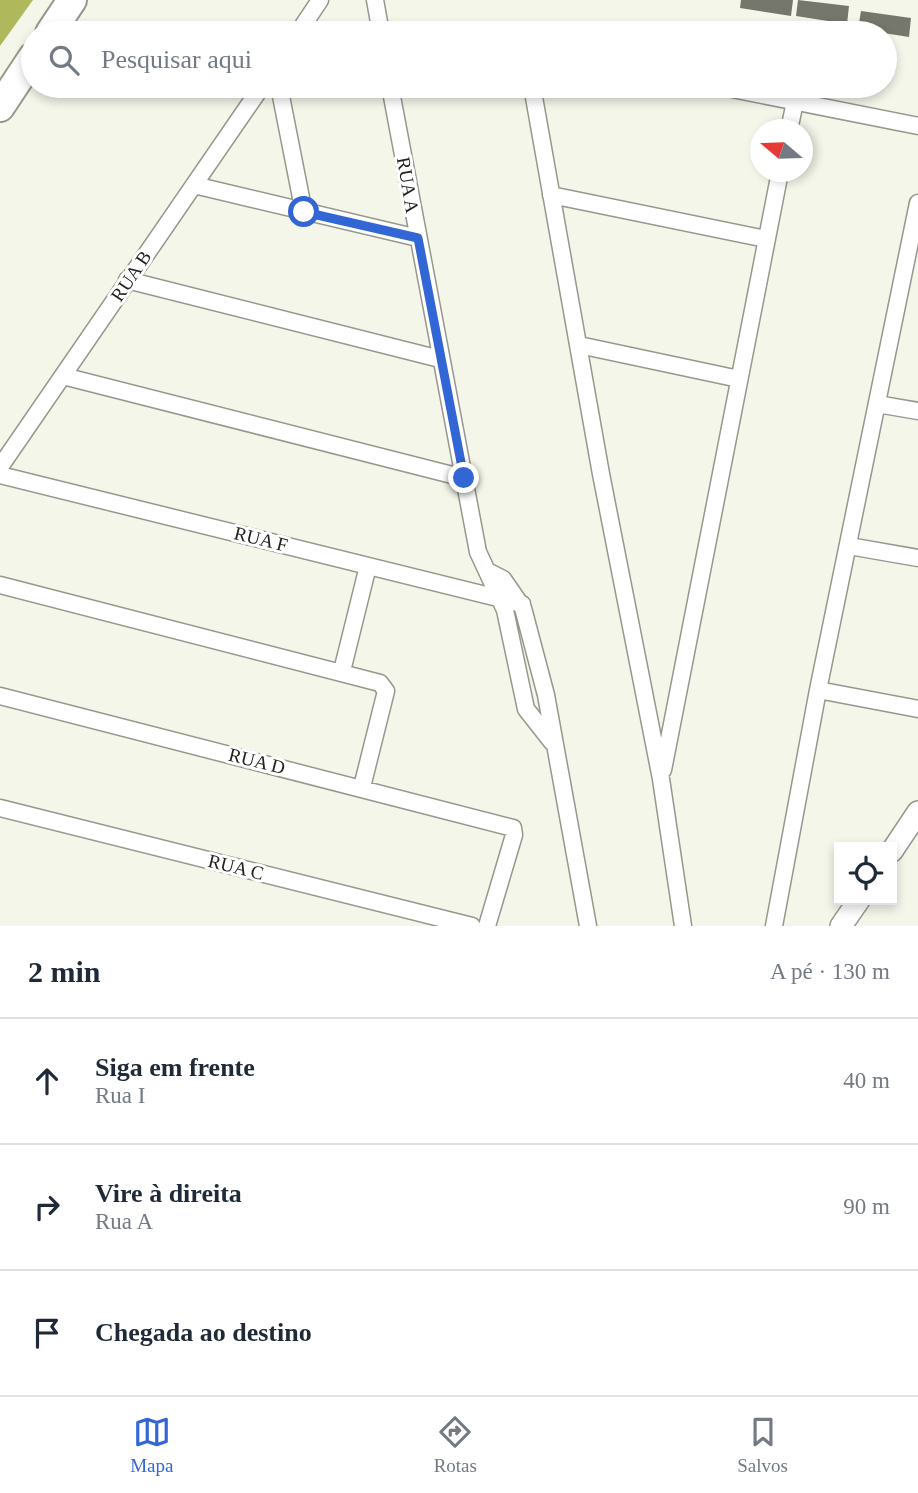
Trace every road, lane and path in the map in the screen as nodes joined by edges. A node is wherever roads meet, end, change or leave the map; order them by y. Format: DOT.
graph roads {
  1 [pos="72,0"];
  2 [pos="320,0"];
  3 [pos="375,0"];
  4 [pos="58,21"];
  5 [pos="306,21"];
  6 [pos="379,21"];
  7 [pos="21,75"];
  8 [pos="254,98"];
  9 [pos="281,98"];
  10 [pos="392,98"];
  11 [pos="534,98"];
  12 [pos="775,98"];
  13 [pos="795,102"];
  14 [pos="0,107"];
  15 [pos="791,119"];
  16 [pos="918,126"];
  17 [pos="778,182"];
  18 [pos="194,184"];
  19 [pos="551,195"];
  20 [pos="918,203"];
  21 [pos="304,212"];
  22 [pos="418,238"];
  23 [pos="766,239"];
  24 [pos="911,266"];
  25 [pos="127,280"];
  26 [pos="579,345"];
  27 [pos="440,359"];
  28 [pos="63,376"];
  29 [pos="739,379"];
  30 [pos="877,404"];
  31 [pos="918,411"];
  32 [pos="0,467"];
  33 [pos="0,475"];
  34 [pos="464,478"];
  35 [pos="849,546"];
  36 [pos="918,558"];
  37 [pos="369,566"];
  38 [pos="487,571"];
  39 [pos="0,585"];
  40 [pos="500,598"];
  41 [pos="522,604"];
  42 [pos="342,670"];
  43 [pos="818,690"];
  44 [pos="0,696"];
  45 [pos="918,709"];
  46 [pos="552,742"];
  47 [pos="661,779"];
  48 [pos="362,787"];
  49 [pos="0,808"];
  50 [pos="918,813"];
  51 [pos="897,844"];
  52 [pos="856,905"];
  53 [pos="472,926"];
  54 [pos="487,926"];
  55 [pos="588,926"];
  56 [pos="683,926"];
  57 [pos="774,926"];
  58 [pos="841,926"];
  1 -- 4 [label="highway"];
  2 -- 5 [label="street"];
  3 -- 6 [label="street"];
  7 -- 14 [label="highway"];
  8 -- 18 [label="street, RUA B"];
  9 -- 21 [label="street"];
  10 -- 22 [label="street, RUA A"];
  11 -- 19 [label="street"];
  12 -- 13 [label="street"];
  13 -- 15 [label="street"];
  13 -- 16 [label="street"];
  17 -- 23 [label="street"];
  18 -- 21 [label="street"];
  18 -- 25 [label="street, RUA B"];
  19 -- 23 [label="street"];
  19 -- 26 [label="street"];
  20 -- 24 [label="street"];
  21 -- 22 [label="street"];
  22 -- 27 [label="street, RUA A"];
  23 -- 29 [label="street"];
  24 -- 30 [label="street"];
  25 -- 27 [label="street"];
  25 -- 28 [label="street, RUA B"];
  26 -- 29 [label="street"];
  26 -- 47 [label="street"];
  27 -- 34 [label="street, RUA A"];
  28 -- 32 [label="street, RUA B"];
  28 -- 34 [label="street"];
  29 -- 47 [label="street"];
  30 -- 31 [label="street"];
  30 -- 35 [label="street"];
  33 -- 37 [label="street, RUA F"];
  34 -- 38 [label="street, RUA A"];
  35 -- 36 [label="street"];
  35 -- 43 [label="street"];
  37 -- 40 [label="street, RUA F"];
  37 -- 42 [label="street"];
  38 -- 40 [label="street, RUA A"];
  38 -- 41 [label="street"];
  39 -- 42 [label="street"];
  40 -- 41 [label="street, RUA F"];
  40 -- 46 [label="street, RUA A"];
  41 -- 46 [label="street"];
  42 -- 48 [label="street"];
  43 -- 45 [label="street"];
  43 -- 57 [label="street"];
  44 -- 48 [label="street, RUA D"];
  46 -- 55 [label="street"];
  47 -- 56 [label="street"];
  48 -- 54 [label="street, RUA D"];
  49 -- 53 [label="street, RUA C"];
  50 -- 51 [label="street"];
  52 -- 58 [label="street"];
}
